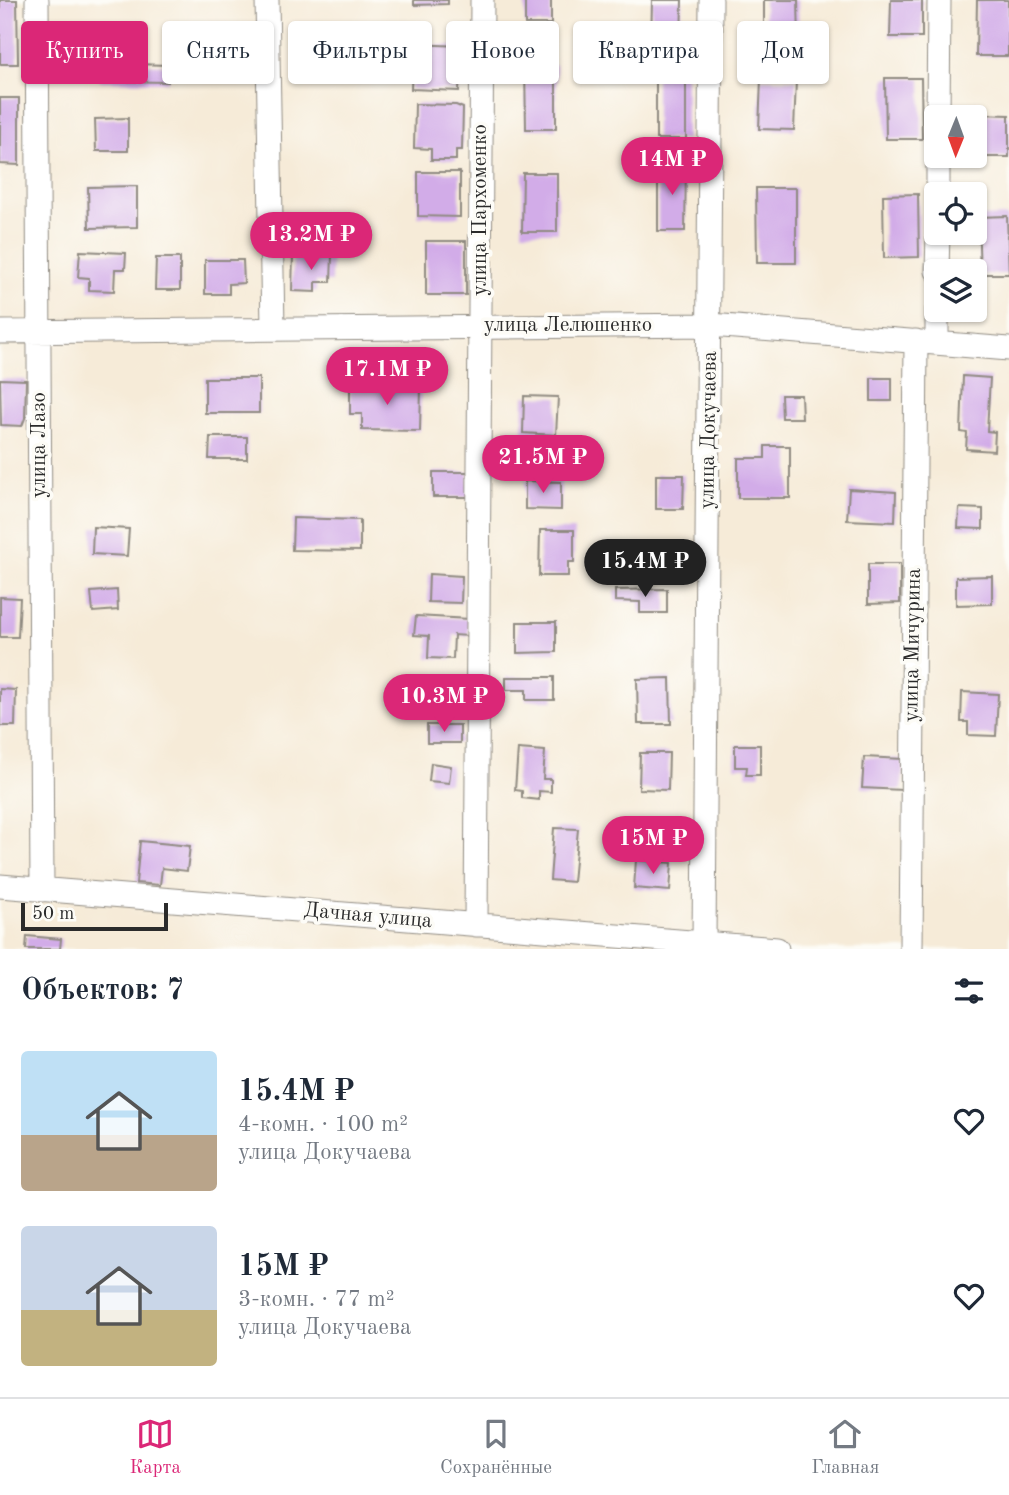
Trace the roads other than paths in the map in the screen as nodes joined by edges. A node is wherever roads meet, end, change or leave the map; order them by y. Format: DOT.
graph roads {
  1 [pos="37,0"];
  2 [pos="267,0"];
  3 [pos="482,0"];
  4 [pos="711,0"];
  5 [pos="939,0"];
  6 [pos="938,105"];
  7 [pos="933,322"];
  8 [pos="479,324"];
  9 [pos="710,325"];
  10 [pos="272,328"];
  11 [pos="39,331"];
  12 [pos="0,332"];
  13 [pos="927,342"];
  14 [pos="1009,349"];
  15 [pos="0,886"];
  16 [pos="42,890"];
  17 [pos="476,925"];
  18 [pos="704,943"];
  19 [pos="777,949"];
  20 [pos="911,949"];
  1 -- 11 [label="street, улица Лазо"];
  2 -- 10 [label="street"];
  3 -- 8 [label="street, улица Пархоменко"];
  4 -- 9 [label="street, улица Докучаева"];
  5 -- 6 [label="street"];
  7 -- 13 [label="street, улица Мичурина"];
  8 -- 9 [label="street, улица Лелюшенко"];
  8 -- 10 [label="street, улица Лелюшенко"];
  8 -- 17 [label="street, улица Пархоменко"];
  9 -- 13 [label="street, улица Лелюшенко"];
  9 -- 18 [label="street, улица Докучаева"];
  10 -- 11 [label="street, улица Лелюшенко"];
  11 -- 12 [label="street, улица Лелюшенко"];
  11 -- 16 [label="street, улица Лазо"];
  13 -- 14 [label="street, улица Лелюшенко"];
  13 -- 20 [label="street, улица Мичурина"];
  15 -- 16 [label="street, Дачная улица"];
  16 -- 17 [label="street, Дачная улица"];
  17 -- 18 [label="street, Дачная улица"];
  18 -- 19 [label="street, Дачная улица"];
}
